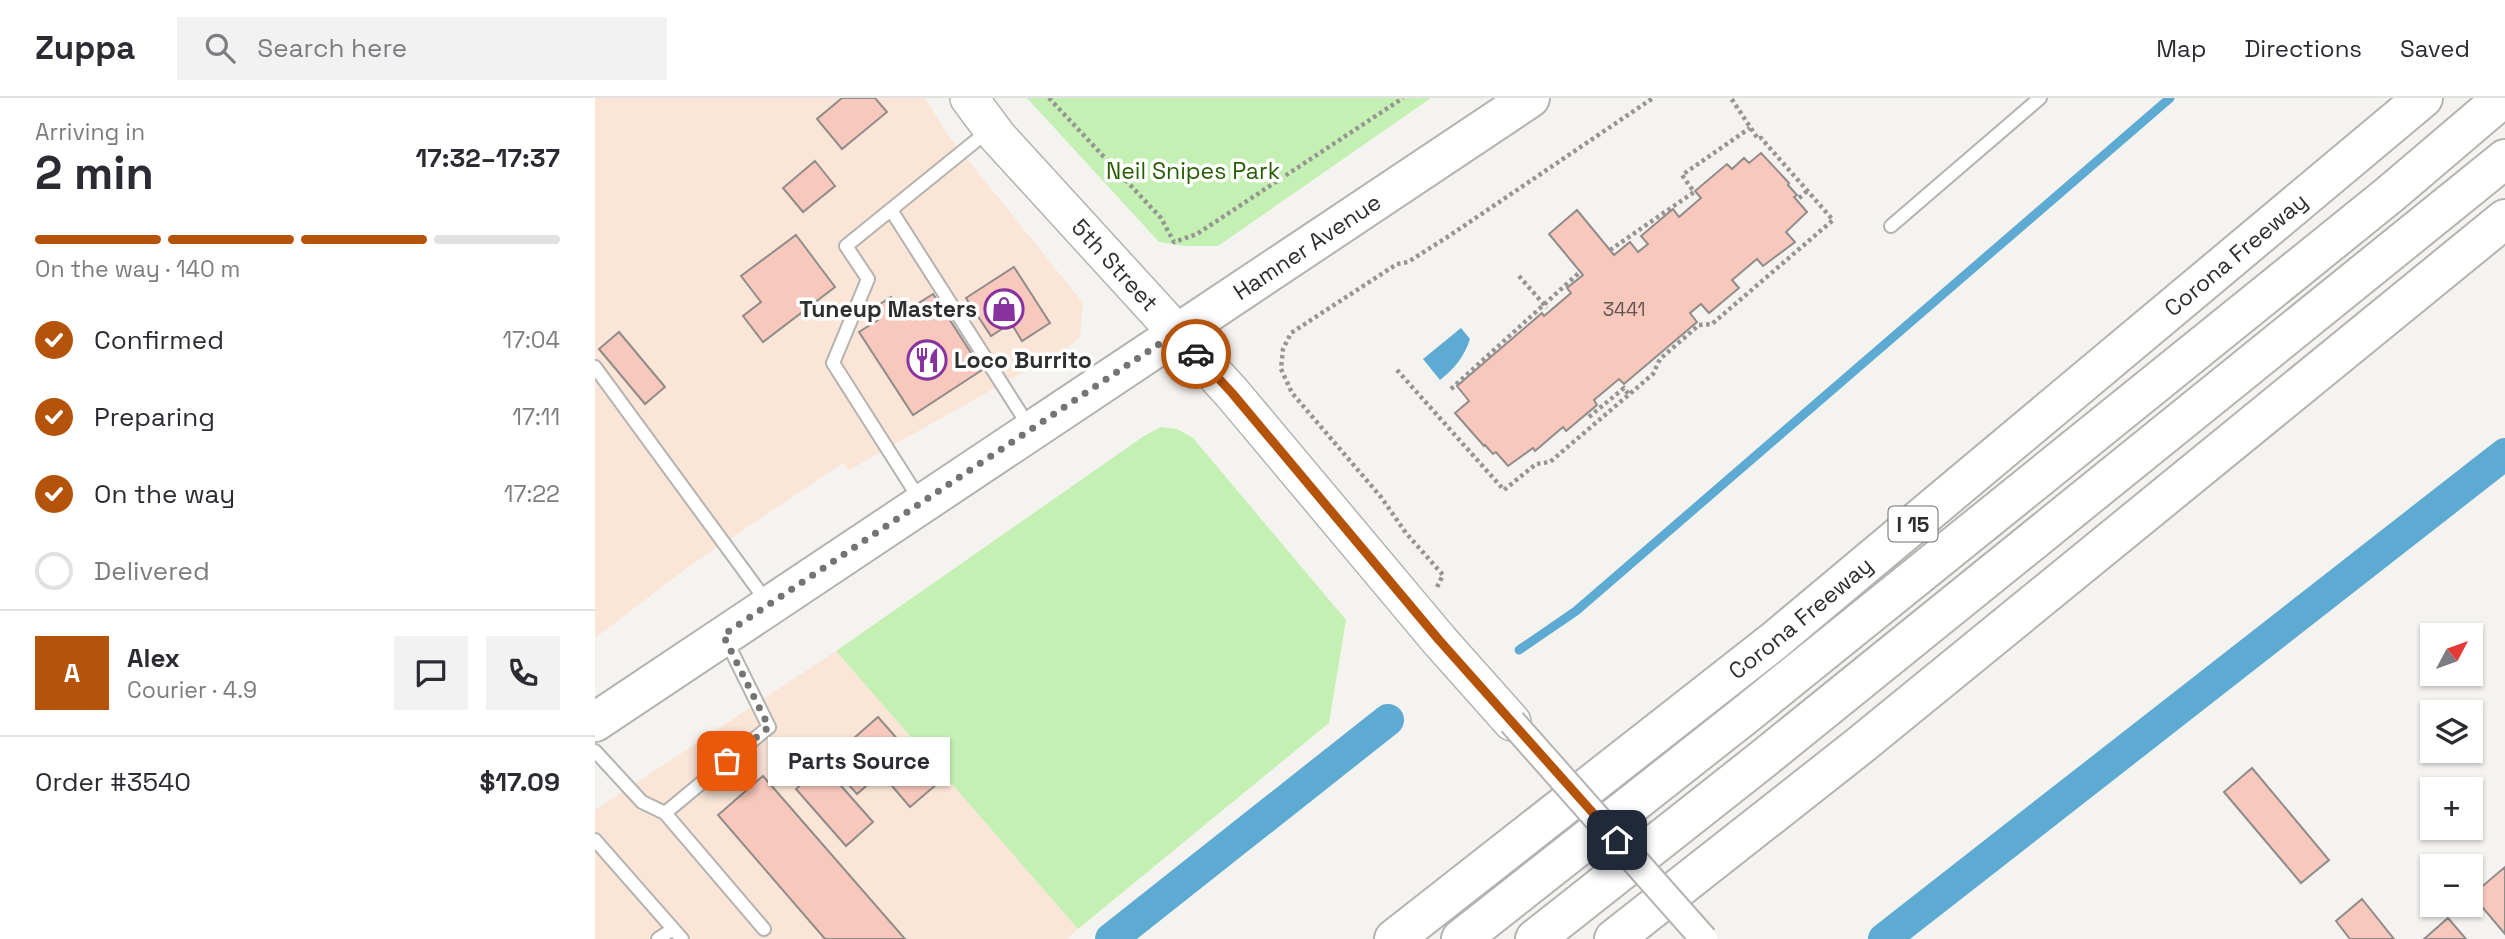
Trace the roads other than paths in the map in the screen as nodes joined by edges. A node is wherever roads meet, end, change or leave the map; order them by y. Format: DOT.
graph roads {
  1 [pos="969,98"];
  2 [pos="1530,98"];
  3 [pos="2040,98"];
  4 [pos="2415,98"];
  5 [pos="2424,98"];
  6 [pos="2503,98"];
  7 [pos="991,128"];
  8 [pos="2352,157"];
  9 [pos="2505,159"];
  10 [pos="891,210"];
  11 [pos="2505,219"];
  12 [pos="1891,226"];
  13 [pos="1177,332"];
  14 [pos="595,367"];
  15 [pos="1031,429"];
  16 [pos="922,503"];
  17 [pos="770,605"];
  18 [pos="723,635"];
  19 [pos="595,722"];
  20 [pos="1512,722"];
  21 [pos="595,751"];
  22 [pos="665,813"];
  23 [pos="595,840"];
  24 [pos="764,929"];
  25 [pos="677,934"];
  26 [pos="658,939"];
  27 [pos="1394,939"];
  28 [pos="1461,939"];
  29 [pos="1535,939"];
  30 [pos="1614,939"];
  31 [pos="1704,939"];
  1 -- 7 [label="street, 5th Street"];
  2 -- 13 [label="main road, Hamner Avenue"];
  3 -- 12 [label="lane"];
  4 -- 8 [label="main road"];
  5 -- 8 [label="main road, Corona Freeway / I 15"];
  6 -- 28 [label="main road"];
  7 -- 10 [label="lane"];
  7 -- 13 [label="street, 5th Street"];
  8 -- 27 [label="main road, Corona Freeway / I 15"];
  9 -- 29 [label="main road"];
  10 -- 15 [label="lane"];
  10 -- 16 [label="lane"];
  11 -- 30 [label="main road"];
  13 -- 15 [label="main road, Hamner Avenue"];
  13 -- 20 [label="street, 5th Street"];
  14 -- 17 [label="lane"];
  15 -- 16 [label="main road, Hamner Avenue"];
  16 -- 17 [label="main road, Hamner Avenue"];
  17 -- 18 [label="main road, Hamner Avenue"];
  18 -- 19 [label="main road, Hamner Avenue"];
  18 -- 22 [label="lane"];
  20 -- 31 [label="street, 5th Street, bridge"];
  21 -- 22 [label="lane"];
  22 -- 24 [label="lane"];
  23 -- 25 [label="lane"];
  25 -- 26 [label="lane"];
}
